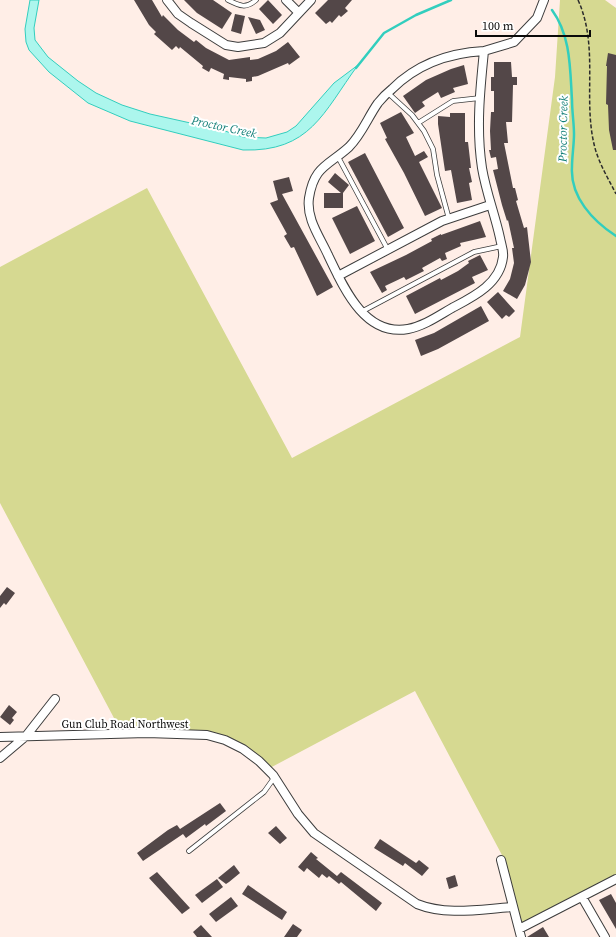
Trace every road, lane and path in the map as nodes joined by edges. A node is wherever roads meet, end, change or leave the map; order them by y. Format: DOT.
graph roads {
  1 [pos="167,0"];
  2 [pos="228,0"];
  3 [pos="256,0"];
  4 [pos="286,0"];
  5 [pos="311,0"];
  6 [pos="544,0"];
  7 [pos="578,0"];
  8 [pos="298,12"];
  9 [pos="484,51"];
  10 [pos="388,93"];
  11 [pos="480,98"];
  12 [pos="418,123"];
  13 [pos="337,155"];
  14 [pos="616,194"];
  15 [pos="490,205"];
  16 [pos="449,219"];
  17 [pos="502,246"];
  18 [pos="388,250"];
  19 [pos="338,276"];
  20 [pos="361,312"];
  21 [pos="55,699"];
  22 [pos="26,736"];
  23 [pos="0,737"];
  24 [pos="0,758"];
  25 [pos="274,778"];
  26 [pos="189,851"];
  27 [pos="501,860"];
  28 [pos="616,879"];
  29 [pos="582,897"];
  30 [pos="513,906"];
  31 [pos="520,933"];
  32 [pos="605,937"];
  1 -- 8 [label="street"];
  2 -- 3 [label="lane"];
  4 -- 8 [label="street"];
  5 -- 8 [label="street"];
  6 -- 9 [label="street"];
  7 -- 14 [label="path"];
  9 -- 10 [label="street"];
  9 -- 11 [label="street"];
  10 -- 12 [label="lane"];
  10 -- 13 [label="street"];
  11 -- 12 [label="lane"];
  11 -- 15 [label="street"];
  12 -- 16 [label="lane"];
  13 -- 18 [label="lane"];
  13 -- 19 [label="street"];
  15 -- 16 [label="street"];
  15 -- 17 [label="street"];
  16 -- 18 [label="street"];
  17 -- 20 [label="lane"];
  17 -- 20 [label="street"];
  18 -- 19 [label="street"];
  19 -- 20 [label="street"];
  21 -- 22 [label="street"];
  22 -- 23 [label="street, Gun Club Road Northwest"];
  22 -- 24 [label="street"];
  22 -- 25 [label="street, Gun Club Road Northwest"];
  25 -- 26 [label="lane"];
  25 -- 30 [label="street, Gun Club Road Northwest"];
  27 -- 30 [label="street"];
  28 -- 29 [label="street"];
  29 -- 31 [label="street"];
  29 -- 32 [label="street"];
  30 -- 31 [label="street"];
}
